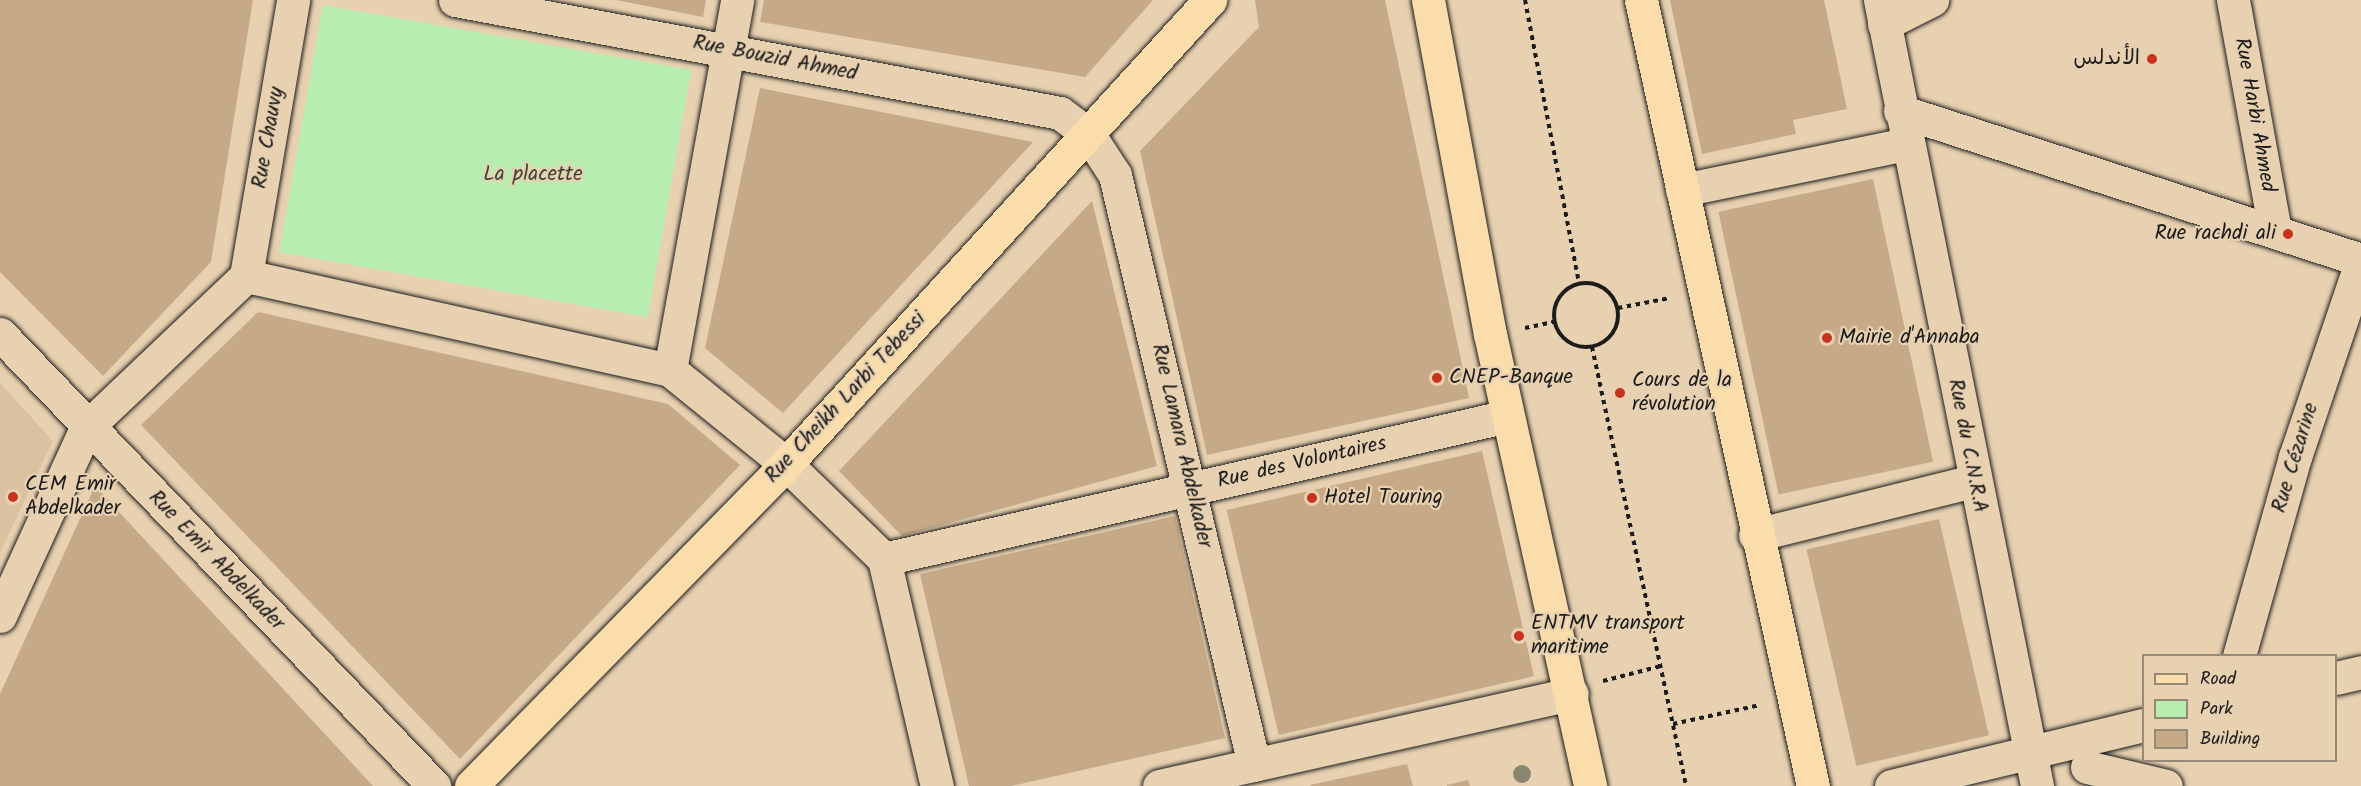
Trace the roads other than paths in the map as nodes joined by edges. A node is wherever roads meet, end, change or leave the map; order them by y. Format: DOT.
graph roads {
  1 [pos="293,0"];
  2 [pos="455,0"];
  3 [pos="737,0"];
  4 [pos="1210,0"];
  5 [pos="1428,0"];
  6 [pos="1641,0"];
  7 [pos="1932,0"];
  8 [pos="2233,0"];
  9 [pos="1882,12"];
  10 [pos="728,50"];
  11 [pos="1900,111"];
  12 [pos="1089,135"];
  13 [pos="1906,144"];
  14 [pos="1682,190"];
  15 [pos="2275,230"];
  16 [pos="2361,261"];
  17 [pos="246,276"];
  18 [pos="0,334"];
  19 [pos="670,370"];
  20 [pos="1508,416"];
  21 [pos="86,428"];
  22 [pos="786,464"];
  23 [pos="1974,481"];
  24 [pos="1192,488"];
  25 [pos="1755,535"];
  26 [pos="885,559"];
  27 [pos="0,616"];
  28 [pos="2240,654"];
  29 [pos="2361,672"];
  30 [pos="2337,678"];
  31 [pos="1568,679"];
  32 [pos="2142,726"];
  33 [pos="1254,765"];
  34 [pos="2087,767"];
  35 [pos="2034,771"];
  36 [pos="434,786"];
  37 [pos="471,786"];
  38 [pos="937,786"];
  39 [pos="1159,786"];
  40 [pos="1590,786"];
  41 [pos="1813,786"];
  42 [pos="1891,786"];
  43 [pos="2166,786"];
  1 -- 17 [label="street, Rue Chauvy"];
  2 -- 10 [label="street, Rue Bouzid Ahmed"];
  3 -- 10 [label="street"];
  4 -- 12 [label="main road, Rue Cheikh Larbi Tebessi"];
  5 -- 20 [label="main road"];
  6 -- 14 [label="main road"];
  7 -- 9 [label="street"];
  8 -- 15 [label="street, Rue Harbi Ahmed"];
  9 -- 11 [label="street, Rue du C.N.R.A"];
  10 -- 12 [label="street, Rue Bouzid Ahmed"];
  10 -- 19 [label="street"];
  11 -- 13 [label="street, Rue du C.N.R.A"];
  11 -- 15 [label="street"];
  12 -- 22 [label="main road, Rue Cheikh Larbi Tebessi"];
  12 -- 24 [label="street, Rue Lamara Abdelkader"];
  13 -- 14 [label="street"];
  13 -- 23 [label="street, Rue du C.N.R.A"];
  14 -- 25 [label="main road"];
  15 -- 16 [label="street"];
  16 -- 28 [label="street, Rue Cézarine"];
  17 -- 19 [label="street"];
  17 -- 21 [label="street"];
  18 -- 21 [label="street, Rue Emir Abdelkader"];
  19 -- 22 [label="street"];
  20 -- 24 [label="street, Rue des Volontaires"];
  20 -- 31 [label="main road"];
  21 -- 27 [label="street"];
  21 -- 36 [label="street, Rue Emir Abdelkader"];
  22 -- 26 [label="street"];
  22 -- 37 [label="main road, Rue Cheikh Larbi Tebessi"];
  23 -- 25 [label="street"];
  23 -- 35 [label="street, Rue du C.N.R.A"];
  24 -- 26 [label="street, Rue des Volontaires"];
  24 -- 33 [label="street, Rue Lamara Abdelkader"];
  25 -- 41 [label="main road"];
  26 -- 38 [label="street"];
  29 -- 30 [label="street"];
  31 -- 33 [label="street"];
  31 -- 40 [label="main road"];
  32 -- 35 [label="street"];
  33 -- 39 [label="street"];
  34 -- 43 [label="street"];
  35 -- 42 [label="street"];
}
